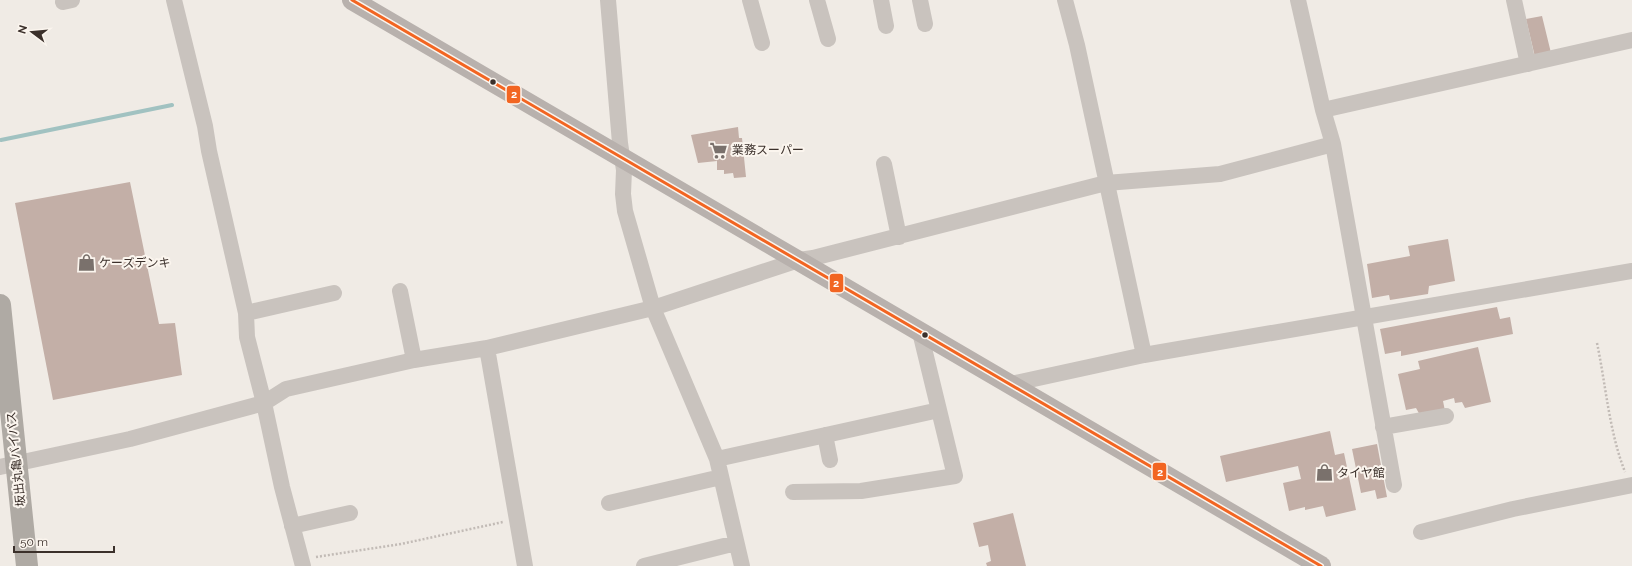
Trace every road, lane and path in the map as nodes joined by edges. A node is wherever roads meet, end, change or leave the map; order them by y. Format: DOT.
graph roads {
  1 [pos="174,0"];
  2 [pos="352,0"];
  3 [pos="608,0"];
  4 [pos="750,0"];
  5 [pos="817,0"];
  6 [pos="881,0"];
  7 [pos="920,0"];
  8 [pos="1065,0"];
  9 [pos="1298,0"];
  10 [pos="1514,0"];
  11 [pos="925,24"];
  12 [pos="886,26"];
  13 [pos="828,39"];
  14 [pos="1632,40"];
  15 [pos="762,43"];
  16 [pos="1528,64"];
  17 [pos="1323,110"];
  18 [pos="1333,144"];
  19 [pos="623,158"];
  20 [pos="884,164"];
  21 [pos="1106,183"];
  22 [pos="899,237"];
  23 [pos="799,260"];
  24 [pos="1632,271"];
  25 [pos="400,291"];
  26 [pos="334,293"];
  27 [pos="0,305"];
  28 [pos="653,308"];
  29 [pos="246,313"];
  30 [pos="1365,316"];
  31 [pos="920,332"];
  32 [pos="1597,343"];
  33 [pos="487,348"];
  34 [pos="1144,355"];
  35 [pos="414,360"];
  36 [pos="1011,384"];
  37 [pos="264,403"];
  38 [pos="939,410"];
  39 [pos="1446,416"];
  40 [pos="1383,427"];
  41 [pos="825,435"];
  42 [pos="717,459"];
  43 [pos="830,460"];
  44 [pos="9,465"];
  45 [pos="721,478"];
  46 [pos="1394,485"];
  47 [pos="1631,486"];
  48 [pos="793,492"];
  49 [pos="609,503"];
  50 [pos="350,513"];
  51 [pos="516,520"];
  52 [pos="292,526"];
  53 [pos="1421,532"];
  54 [pos="736,543"];
  55 [pos="302,563"];
  56 [pos="27,566"];
  57 [pos="525,566"];
  58 [pos="644,566"];
  59 [pos="742,566"];
  60 [pos="1321,566"];
  1 -- 29 [label="street"];
  2 -- 19 [label="main road"];
  3 -- 19 [label="street"];
  4 -- 15 [label="street"];
  5 -- 13 [label="street"];
  6 -- 12 [label="street"];
  7 -- 11 [label="street"];
  8 -- 21 [label="street"];
  9 -- 17 [label="street"];
  10 -- 16 [label="street"];
  14 -- 16 [label="street"];
  16 -- 17 [label="street"];
  17 -- 18 [label="street"];
  18 -- 21 [label="street"];
  18 -- 30 [label="street"];
  19 -- 23 [label="main road"];
  19 -- 28 [label="street"];
  20 -- 22 [label="street"];
  21 -- 22 [label="street"];
  21 -- 34 [label="street"];
  22 -- 23 [label="street"];
  23 -- 28 [label="street"];
  23 -- 31 [label="main road"];
  24 -- 30 [label="street"];
  25 -- 35 [label="street"];
  26 -- 29 [label="street"];
  27 -- 44 [label="highway, 坂出丸亀バイパス"];
  28 -- 33 [label="street"];
  28 -- 42 [label="street"];
  29 -- 37 [label="street"];
  30 -- 34 [label="street"];
  30 -- 40 [label="street"];
  31 -- 36 [label="main road"];
  31 -- 38 [label="street"];
  32 -- 47 [label="path"];
  33 -- 35 [label="street"];
  33 -- 51 [label="street"];
  34 -- 36 [label="street"];
  35 -- 37 [label="street"];
  36 -- 60 [label="main road"];
  37 -- 44 [label="street"];
  37 -- 52 [label="street"];
  38 -- 41 [label="street"];
  38 -- 48 [label="street"];
  39 -- 40 [label="street"];
  40 -- 46 [label="street"];
  41 -- 42 [label="street"];
  41 -- 43 [label="street"];
  42 -- 45 [label="street"];
  44 -- 56 [label="highway, 坂出丸亀バイパス"];
  45 -- 49 [label="street"];
  45 -- 54 [label="street"];
  47 -- 53 [label="street"];
  50 -- 52 [label="street"];
  51 -- 55 [label="path"];
  51 -- 57 [label="street"];
  52 -- 55 [label="street"];
  54 -- 58 [label="street"];
  54 -- 59 [label="street"];
}
